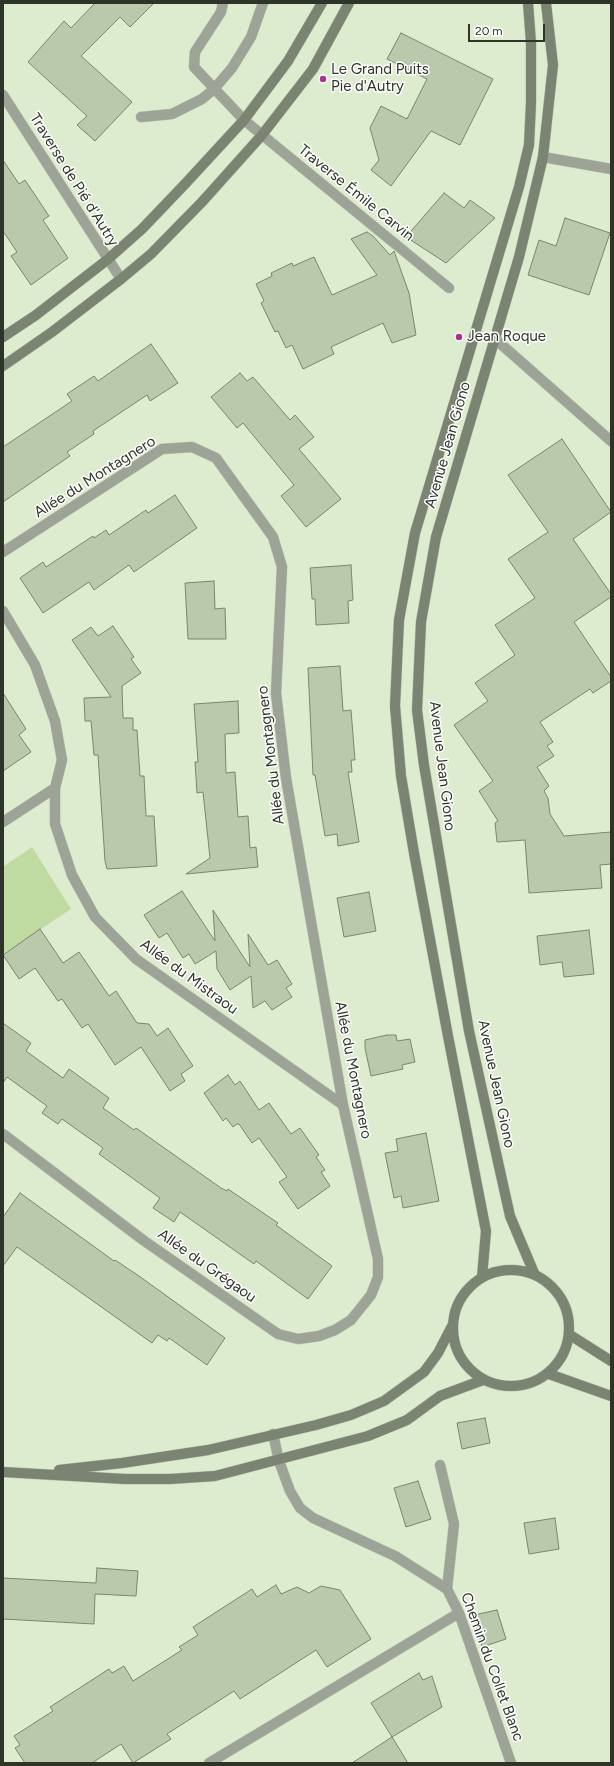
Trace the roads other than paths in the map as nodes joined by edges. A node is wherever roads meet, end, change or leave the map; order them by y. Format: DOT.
graph roads {
  1 [pos="223,3"];
  2 [pos="263,3"];
  3 [pos="322,3"];
  4 [pos="349,3"];
  5 [pos="528,3"];
  6 [pos="546,3"];
  7 [pos="214,89"];
  8 [pos="3,95"];
  9 [pos="141,117"];
  10 [pos="244,120"];
  11 [pos="262,136"];
  12 [pos="543,157"];
  13 [pos="611,169"];
  14 [pos="107,260"];
  15 [pos="121,279"];
  16 [pos="449,288"];
  17 [pos="3,337"];
  18 [pos="494,338"];
  19 [pos="3,366"];
  20 [pos="611,441"];
  21 [pos="3,552"];
  22 [pos="3,611"];
  23 [pos="55,788"];
  24 [pos="3,822"];
  25 [pos="342,1105"];
  26 [pos="3,1134"];
  27 [pos="378,1259"];
  28 [pos="534,1274"];
  29 [pos="482,1277"];
  30 [pos="452,1326"];
  31 [pos="570,1336"];
  32 [pos="611,1361"];
  33 [pos="548,1374"];
  34 [pos="483,1380"];
  35 [pos="611,1396"];
  36 [pos="273,1434"];
  37 [pos="279,1461"];
  38 [pos="440,1465"];
  39 [pos="3,1472"];
  40 [pos="27,1473"];
  41 [pos="447,1589"];
  42 [pos="459,1612"];
  43 [pos="209,1763"];
  44 [pos="511,1763"];
  1 -- 7 [label="street, Traverse Émile Carvin"];
  2 -- 7 [label="street"];
  3 -- 10 [label="street"];
  4 -- 11 [label="street"];
  5 -- 29 [label="street, Avenue Jean Giono"];
  6 -- 12 [label="street, Avenue Jean Giono"];
  7 -- 9 [label="street"];
  7 -- 10 [label="street, Traverse Émile Carvin"];
  8 -- 14 [label="street, Traverse de Pié d'Autry"];
  10 -- 11 [label="street, Traverse Émile Carvin"];
  10 -- 14 [label="street"];
  11 -- 15 [label="street"];
  11 -- 16 [label="street, Traverse Émile Carvin"];
  12 -- 13 [label="street"];
  12 -- 18 [label="street, Avenue Jean Giono"];
  14 -- 15 [label="street, Traverse de Pié d'Autry"];
  14 -- 17 [label="street"];
  15 -- 19 [label="street"];
  18 -- 20 [label="street"];
  18 -- 28 [label="street, Avenue Jean Giono"];
  21 -- 25 [label="street, Allée du Montagnero"];
  22 -- 23 [label="street, Allée du Mistraou"];
  23 -- 24 [label="street"];
  23 -- 25 [label="street, Allée du Mistraou"];
  25 -- 27 [label="street, Allée du Montagnero"];
  26 -- 27 [label="street, Allée du Grégaou"];
  28 -- 29 [label="street"];
  28 -- 31 [label="street"];
  29 -- 30 [label="street"];
  30 -- 34 [label="street"];
  30 -- 36 [label="street"];
  31 -- 32 [label="street"];
  31 -- 33 [label="street"];
  33 -- 34 [label="street"];
  33 -- 35 [label="street"];
  34 -- 37 [label="street"];
  36 -- 37 [label="street, Chemin du Collet Blanc"];
  36 -- 40 [label="street"];
  37 -- 40 [label="street"];
  37 -- 41 [label="street, Chemin du Collet Blanc"];
  38 -- 41 [label="street"];
  39 -- 40 [label="street"];
  41 -- 42 [label="street, Chemin du Collet Blanc"];
  42 -- 43 [label="street"];
  42 -- 44 [label="street, Chemin du Collet Blanc"];
}
